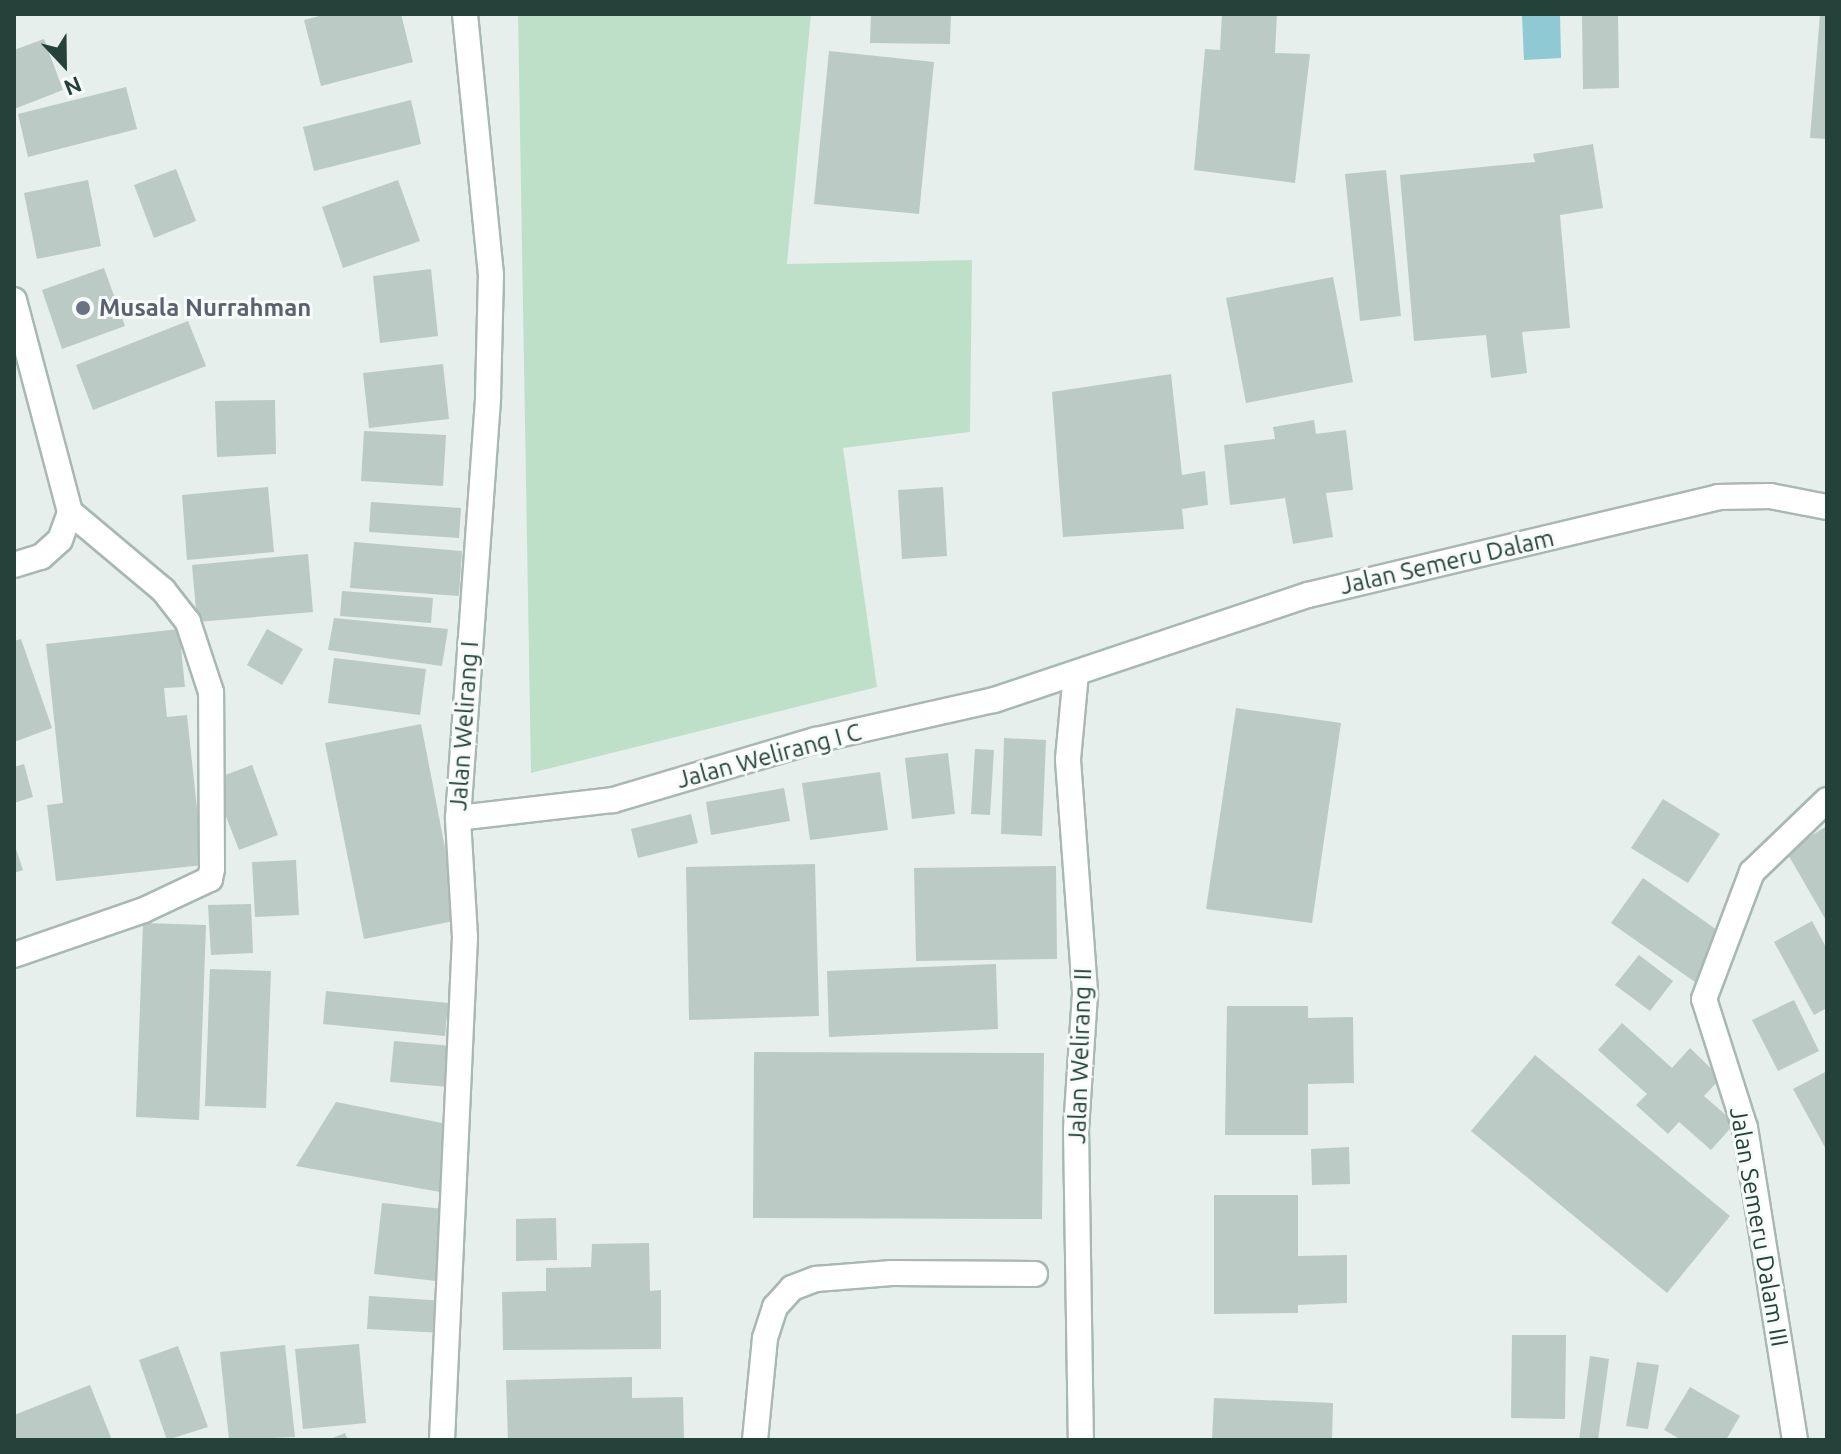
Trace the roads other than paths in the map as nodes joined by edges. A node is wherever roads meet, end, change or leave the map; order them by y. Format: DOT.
graph roads {
  1 [pos="465,14"];
  2 [pos="14,300"];
  3 [pos="1827,507"];
  4 [pos="70,512"];
  5 [pos="14,565"];
  6 [pos="1076,673"];
  7 [pos="1827,800"];
  8 [pos="458,818"];
  9 [pos="14,955"];
  10 [pos="1035,1274"];
  11 [pos="442,1440"];
  12 [pos="755,1440"];
  13 [pos="1081,1440"];
  14 [pos="1795,1440"];
  1 -- 8 [label="street, Jalan Welirang I"];
  2 -- 4 [label="street"];
  3 -- 6 [label="street, Jalan Semeru Dalam"];
  4 -- 5 [label="street"];
  4 -- 9 [label="street"];
  6 -- 8 [label="street, Jalan Welirang I C"];
  6 -- 13 [label="street, Jalan Welirang II"];
  7 -- 14 [label="street, Jalan Semeru Dalam III"];
  8 -- 11 [label="street, Jalan Welirang I"];
  10 -- 12 [label="street"];
}
